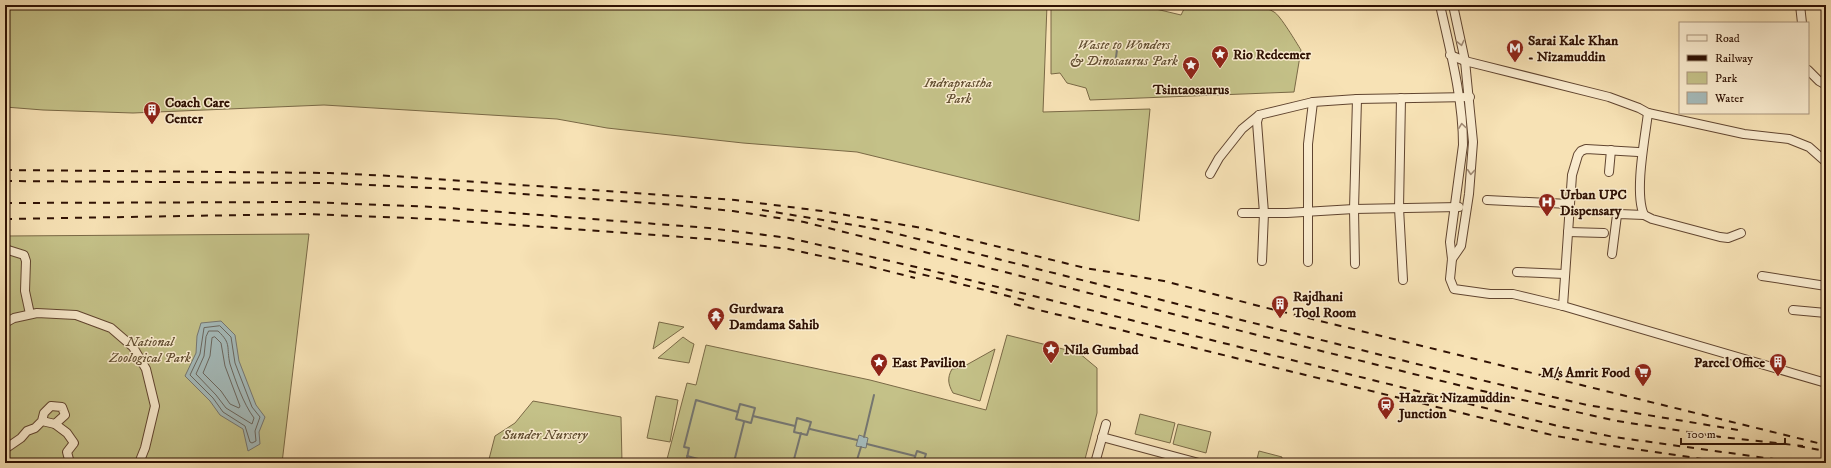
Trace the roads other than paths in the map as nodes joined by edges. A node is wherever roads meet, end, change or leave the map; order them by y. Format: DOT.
graph roads {
  1 [pos="1440,5"];
  2 [pos="1453,5"];
  3 [pos="1800,5"];
  4 [pos="1802,22"];
  5 [pos="1450,55"];
  6 [pos="1465,61"];
  7 [pos="1809,71"];
  8 [pos="1826,85"];
  9 [pos="1458,96"];
  10 [pos="1470,96"];
  11 [pos="1401,98"];
  12 [pos="1357,99"];
  13 [pos="1313,102"];
  14 [pos="1648,113"];
  15 [pos="1259,115"];
  16 [pos="1611,150"];
  17 [pos="1638,152"];
  18 [pos="1826,162"];
  19 [pos="1609,172"];
  20 [pos="1210,174"];
  21 [pos="1487,200"];
  22 [pos="1569,204"];
  23 [pos="1466,206"];
  24 [pos="1399,208"];
  25 [pos="1454,208"];
  26 [pos="1354,209"];
  27 [pos="1308,212"];
  28 [pos="1242,213"];
  29 [pos="1264,213"];
  30 [pos="1644,215"];
  31 [pos="1568,232"];
  32 [pos="1604,233"];
  33 [pos="1742,233"];
  34 [pos="5,249"];
  35 [pos="1612,254"];
  36 [pos="1452,259"];
  37 [pos="1262,261"];
  38 [pos="1308,262"];
  39 [pos="1355,264"];
  40 [pos="1517,272"];
  41 [pos="1565,274"];
  42 [pos="1762,276"];
  43 [pos="1403,280"];
  44 [pos="1826,286"];
  45 [pos="1563,306"];
  46 [pos="1793,310"];
  47 [pos="1826,313"];
  48 [pos="30,314"];
  49 [pos="5,323"];
  50 [pos="1826,383"];
  51 [pos="42,421"];
  52 [pos="55,424"];
  53 [pos="1106,424"];
  54 [pos="1102,438"];
  55 [pos="5,449"];
  56 [pos="1175,460"];
  57 [pos="70,463"];
  58 [pos="139,463"];
  59 [pos="1094,463"];
  60 [pos="1199,463"];
  1 -- 5 [label="street"];
  2 -- 6 [label="street, one-way"];
  3 -- 4 [label="street"];
  5 -- 6 [label="street"];
  5 -- 9 [label="street"];
  6 -- 10 [label="street"];
  6 -- 14 [label="street"];
  7 -- 8 [label="street"];
  9 -- 10 [label="street"];
  9 -- 11 [label="street"];
  25 -- 9 [label="street, one-way"];
  10 -- 23 [label="street, one-way"];
  11 -- 12 [label="street"];
  11 -- 24 [label="street"];
  12 -- 13 [label="street"];
  12 -- 26 [label="street"];
  13 -- 15 [label="street"];
  13 -- 27 [label="street"];
  14 -- 18 [label="street"];
  14 -- 30 [label="street"];
  15 -- 20 [label="street"];
  15 -- 29 [label="street"];
  16 -- 17 [label="street"];
  16 -- 19 [label="street"];
  16 -- 22 [label="street"];
  21 -- 22 [label="street"];
  22 -- 31 [label="street"];
  23 -- 25 [label="street"];
  23 -- 36 [label="street"];
  24 -- 25 [label="street"];
  24 -- 26 [label="street"];
  24 -- 43 [label="street"];
  25 -- 36 [label="street"];
  26 -- 27 [label="street"];
  26 -- 39 [label="street"];
  27 -- 29 [label="street"];
  27 -- 38 [label="street"];
  28 -- 29 [label="street"];
  29 -- 37 [label="street"];
  30 -- 33 [label="street"];
  30 -- 35 [label="street"];
  31 -- 32 [label="street"];
  31 -- 41 [label="street"];
  34 -- 48 [label="street"];
  36 -- 45 [label="street"];
  40 -- 41 [label="street"];
  41 -- 45 [label="street"];
  42 -- 44 [label="street"];
  45 -- 50 [label="street"];
  46 -- 47 [label="street"];
  48 -- 49 [label="street"];
  48 -- 58 [label="street"];
  51 -- 52 [label="street"];
  51 -- 52 [label="street"];
  51 -- 55 [label="street"];
  52 -- 57 [label="street"];
  53 -- 54 [label="street"];
  54 -- 56 [label="street"];
  54 -- 59 [label="street"];
  56 -- 60 [label="street"];
}
